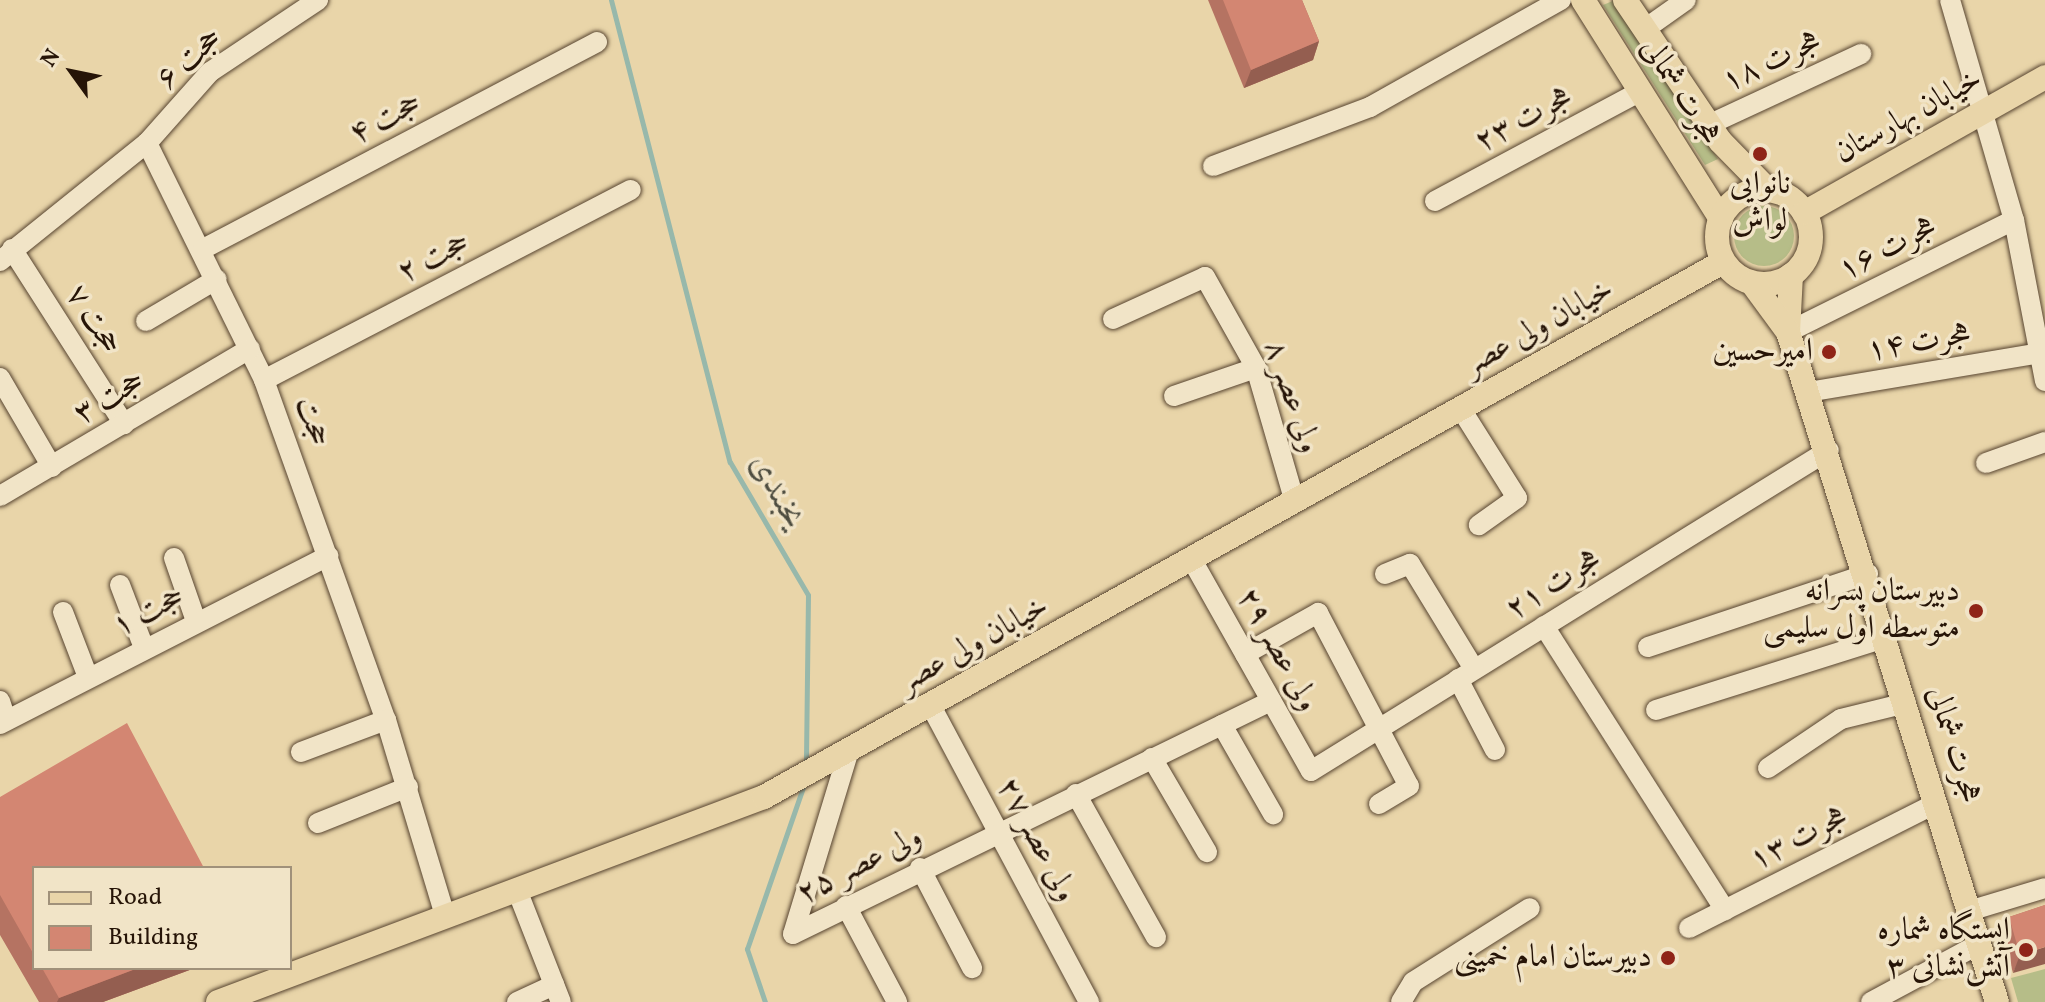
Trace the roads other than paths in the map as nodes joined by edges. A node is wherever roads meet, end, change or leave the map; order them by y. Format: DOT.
graph roads {
  1 [pos="318,0"];
  2 [pos="1561,0"];
  3 [pos="1583,0"];
  4 [pos="1625,0"];
  5 [pos="1686,0"];
  6 [pos="1950,0"];
  7 [pos="1645,29"];
  8 [pos="597,42"];
  9 [pos="1861,54"];
  10 [pos="2043,83"];
  11 [pos="1641,91"];
  12 [pos="1983,112"];
  13 [pos="1708,125"];
  14 [pos="147,143"];
  15 [pos="1213,166"];
  16 [pos="631,190"];
  17 [pos="1768,190"];
  18 [pos="1435,201"];
  19 [pos="1804,213"];
  20 [pos="1721,219"];
  21 [pos="2014,220"];
  22 [pos="203,249"];
  23 [pos="6,255"];
  24 [pos="1723,262"];
  25 [pos="1791,275"];
  26 [pos="217,279"];
  27 [pos="1752,283"];
  28 [pos="1113,319"];
  29 [pos="146,321"];
  30 [pos="1788,332"];
  31 [pos="250,349"];
  32 [pos="2040,353"];
  33 [pos="1256,368"];
  34 [pos="0,378"];
  35 [pos="264,380"];
  36 [pos="2045,381"];
  37 [pos="1808,392"];
  38 [pos="1174,396"];
  39 [pos="1461,409"];
  40 [pos="124,424"];
  41 [pos="2045,442"];
  42 [pos="1829,450"];
  43 [pos="1986,463"];
  44 [pos="52,467"];
  45 [pos="0,496"];
  46 [pos="1295,502"];
  47 [pos="1479,525"];
  48 [pos="328,556"];
  49 [pos="174,558"];
  50 [pos="1192,560"];
  51 [pos="1385,574"];
  52 [pos="1868,574"];
  53 [pos="120,585"];
  54 [pos="63,612"];
  55 [pos="196,621"];
  56 [pos="1544,626"];
  57 [pos="1887,637"];
  58 [pos="1648,647"];
  59 [pos="144,648"];
  60 [pos="1245,654"];
  61 [pos="1466,674"];
  62 [pos="88,677"];
  63 [pos="1271,701"];
  64 [pos="1906,703"];
  65 [pos="931,706"];
  66 [pos="1656,710"];
  67 [pos="2,715"];
  68 [pos="386,720"];
  69 [pos="1222,725"];
  70 [pos="1376,730"];
  71 [pos="1495,750"];
  72 [pos="849,751"];
  73 [pos="301,752"];
  74 [pos="1152,758"];
  75 [pos="1768,768"];
  76 [pos="1311,771"];
  77 [pos="408,787"];
  78 [pos="1076,794"];
  79 [pos="1936,803"];
  80 [pos="1379,804"];
  81 [pos="1273,814"];
  82 [pos="318,823"];
  83 [pos="998,832"];
  84 [pos="1207,852"];
  85 [pos="920,868"];
  86 [pos="2045,888"];
  87 [pos="517,890"];
  88 [pos="846,906"];
  89 [pos="1530,908"];
  90 [pos="1725,910"];
  91 [pos="1969,911"];
  92 [pos="445,915"];
  93 [pos="1689,928"];
  94 [pos="1156,937"];
  95 [pos="1979,944"];
  96 [pos="972,968"];
  97 [pos="558,994"];
  98 [pos="218,1002"];
  99 [pos="517,1002"];
  100 [pos="897,1002"];
  101 [pos="1089,1002"];
  102 [pos="1401,1002"];
  103 [pos="1871,1002"];
  104 [pos="1997,1002"];
  1 -- 14 [label="street, حجت ۶"];
  2 -- 15 [label="street"];
  3 -- 11 [label="main road, هجرت شمالی"];
  4 -- 7 [label="main road, هجرت شمالی"];
  5 -- 7 [label="street"];
  6 -- 12 [label="street"];
  7 -- 13 [label="main road, هجرت شمالی"];
  8 -- 22 [label="street, حجت ۴"];
  9 -- 13 [label="street, هجرت ۱۸"];
  10 -- 12 [label="main road, خیابان بهارستان"];
  11 -- 18 [label="street, هجرت ۲۳"];
  11 -- 20 [label="main road, هجرت شمالی"];
  12 -- 19 [label="main road, خیابان بهارستان"];
  12 -- 21 [label="street"];
  13 -- 17 [label="main road, هجرت شمالی"];
  14 -- 22 [label="street, حجت"];
  14 -- 23 [label="street"];
  16 -- 35 [label="street, حجت ۲"];
  17 -- 19 [label="main road"];
  17 -- 20 [label="main road"];
  19 -- 25 [label="main road"];
  20 -- 24 [label="main road"];
  21 -- 30 [label="street, هجرت ۱۶"];
  21 -- 32 [label="street"];
  22 -- 26 [label="street, حجت"];
  23 -- 40 [label="street, حجت ۷"];
  24 -- 27 [label="main road"];
  24 -- 39 [label="main road, خیابان ولی عصر"];
  25 -- 27 [label="main road"];
  25 -- 30 [label="main road, هجرت شمالی"];
  26 -- 29 [label="street"];
  26 -- 31 [label="street, حجت"];
  27 -- 30 [label="main road"];
  28 -- 33 [label="street, ولی عصر ۸"];
  30 -- 37 [label="main road, هجرت شمالی"];
  31 -- 35 [label="street, حجت"];
  31 -- 40 [label="street, حجت ۳"];
  32 -- 36 [label="street"];
  32 -- 37 [label="street, هجرت ۱۴"];
  33 -- 38 [label="street"];
  33 -- 46 [label="street, ولی عصر ۸"];
  34 -- 44 [label="street"];
  35 -- 48 [label="street, حجت"];
  37 -- 42 [label="main road, هجرت شمالی"];
  39 -- 46 [label="main road, خیابان ولی عصر"];
  39 -- 47 [label="street"];
  40 -- 44 [label="street, حجت ۳"];
  41 -- 43 [label="street"];
  42 -- 52 [label="main road, هجرت شمالی"];
  42 -- 56 [label="street, هجرت ۲۱"];
  44 -- 45 [label="street, حجت ۳"];
  46 -- 50 [label="main road, خیابان ولی عصر"];
  48 -- 55 [label="street, حجت ۱"];
  48 -- 68 [label="street, حجت"];
  49 -- 55 [label="street"];
  50 -- 60 [label="street, ولی عصر ۲۹"];
  50 -- 65 [label="main road, خیابان ولی عصر"];
  51 -- 61 [label="street"];
  52 -- 57 [label="main road, هجرت شمالی"];
  52 -- 58 [label="street"];
  53 -- 59 [label="street"];
  54 -- 62 [label="street"];
  55 -- 59 [label="street, حجت ۱"];
  56 -- 61 [label="street, هجرت ۲۱"];
  56 -- 90 [label="street"];
  57 -- 64 [label="main road, هجرت شمالی"];
  57 -- 66 [label="street"];
  59 -- 62 [label="street, حجت ۱"];
  60 -- 63 [label="street, ولی عصر ۲۹"];
  60 -- 70 [label="street"];
  61 -- 70 [label="street, هجرت ۲۱"];
  61 -- 71 [label="street"];
  62 -- 67 [label="street, حجت ۱"];
  63 -- 69 [label="street, ولی عصر ۲۵"];
  63 -- 76 [label="street, ولی عصر ۲۹"];
  64 -- 75 [label="street"];
  64 -- 79 [label="main road, هجرت شمالی"];
  65 -- 72 [label="main road, خیابان ولی عصر"];
  65 -- 83 [label="street, ولی عصر ۲۷"];
  68 -- 73 [label="street"];
  68 -- 77 [label="street, حجت"];
  69 -- 74 [label="street, ولی عصر ۲۵"];
  69 -- 81 [label="street"];
  70 -- 76 [label="street, هجرت ۲۱"];
  70 -- 80 [label="street"];
  72 -- 87 [label="main road, خیابان ولی عصر"];
  72 -- 88 [label="street, ولی عصر ۲۵"];
  74 -- 78 [label="street, ولی عصر ۲۵"];
  74 -- 84 [label="street"];
  77 -- 82 [label="street"];
  77 -- 92 [label="street, حجت"];
  78 -- 83 [label="street, ولی عصر ۲۵"];
  78 -- 94 [label="street"];
  79 -- 90 [label="street, هجرت ۱۳"];
  79 -- 91 [label="main road, هجرت شمالی"];
  83 -- 85 [label="street, ولی عصر ۲۵"];
  83 -- 101 [label="street, ولی عصر ۲۷"];
  85 -- 88 [label="street, ولی عصر ۲۵"];
  85 -- 96 [label="street"];
  86 -- 91 [label="street"];
  87 -- 92 [label="main road, خیابان ولی عصر"];
  87 -- 97 [label="street"];
  88 -- 100 [label="street"];
  89 -- 102 [label="street"];
  90 -- 93 [label="street, هجرت ۱۳"];
  91 -- 95 [label="main road, هجرت شمالی"];
  92 -- 98 [label="main road, خیابان ولی عصر"];
  95 -- 103 [label="street"];
  95 -- 104 [label="main road, هجرت شمالی"];
  97 -- 99 [label="street"];
}
